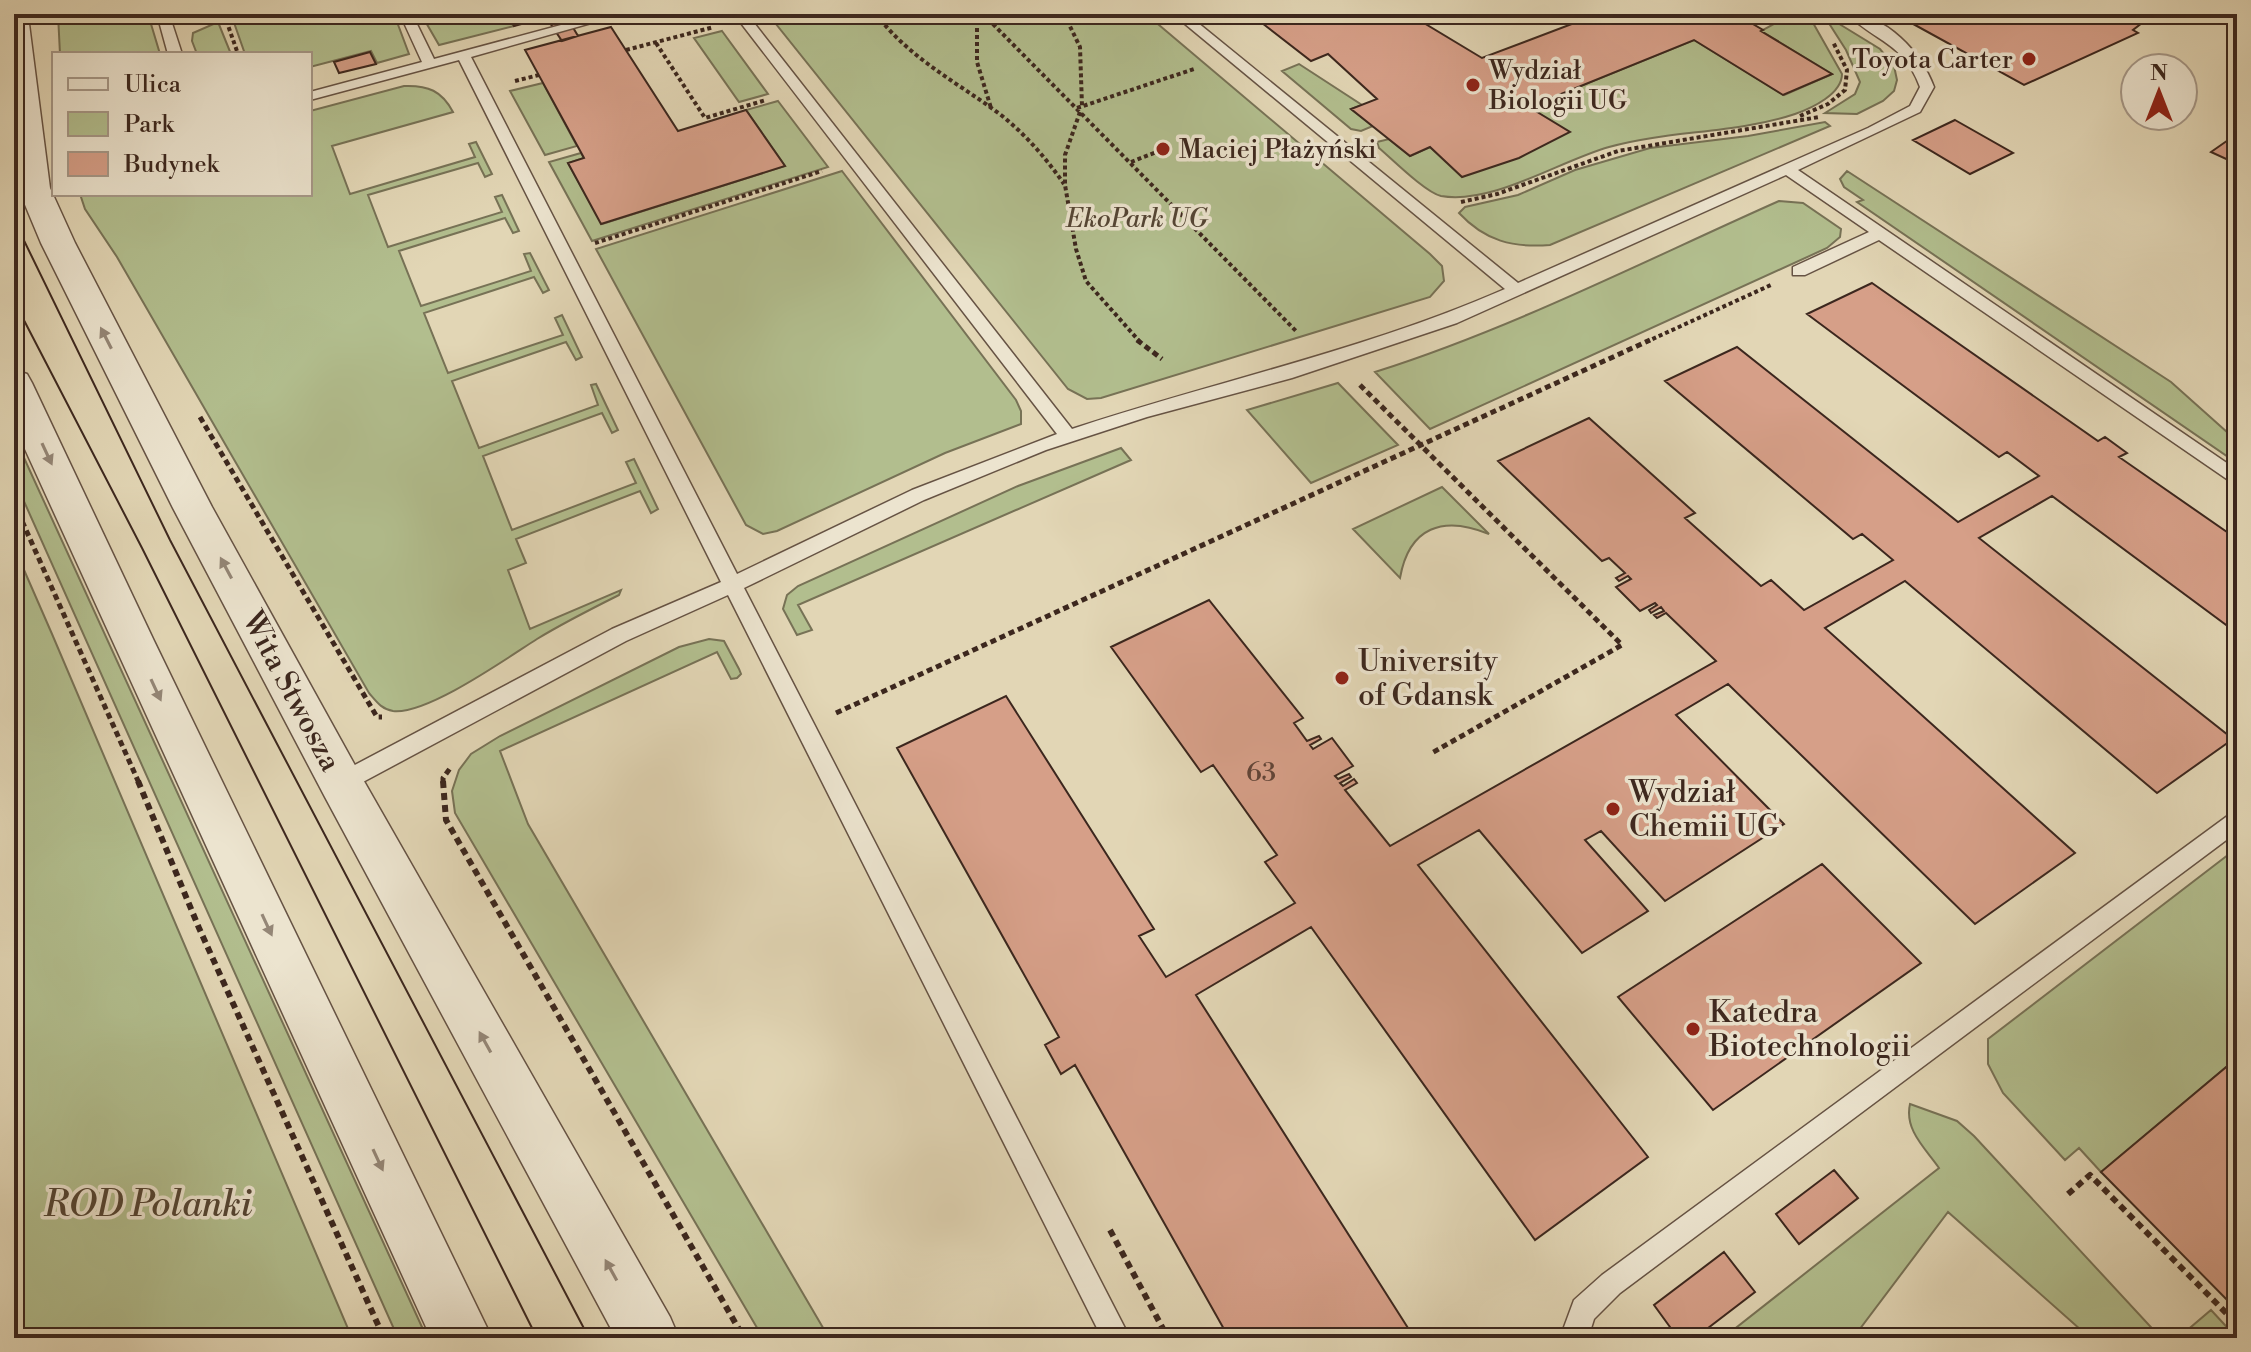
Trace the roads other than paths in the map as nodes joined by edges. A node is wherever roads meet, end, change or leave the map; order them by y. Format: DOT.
graph roads {
  1 [pos="163,14"];
  2 [pos="406,14"];
  3 [pos="617,14"];
  4 [pos="740,14"];
  5 [pos="1179,14"];
  6 [pos="1853,14"];
  7 [pos="14,16"];
  8 [pos="174,52"];
  9 [pos="463,55"];
  10 [pos="430,64"];
  11 [pos="312,95"];
  12 [pos="1788,170"];
  13 [pos="1880,233"];
  14 [pos="1799,271"];
  15 [pos="1517,290"];
  16 [pos="14,383"];
  17 [pos="1069,437"];
  18 [pos="2237,479"];
  19 [pos="732,585"];
  20 [pos="341,783"];
  21 [pos="2237,819"];
  22 [pos="462,1338"];
  23 [pos="649,1338"];
  24 [pos="1116,1338"];
  25 [pos="1574,1338"];
  1 -- 8 [label="lane"];
  2 -- 10 [label="lane"];
  3 -- 9 [label="lane"];
  4 -- 17 [label="lane"];
  5 -- 15 [label="lane"];
  6 -- 12 [label="lane"];
  20 -- 7 [label="street, Wita Stwosza, one-way"];
  9 -- 10 [label="lane"];
  9 -- 19 [label="lane"];
  10 -- 11 [label="lane"];
  12 -- 13 [label="lane"];
  12 -- 15 [label="lane"];
  13 -- 14 [label="lane"];
  13 -- 18 [label="lane"];
  15 -- 17 [label="lane"];
  16 -- 22 [label="street, one-way"];
  17 -- 19 [label="lane"];
  19 -- 20 [label="lane"];
  19 -- 24 [label="lane"];
  23 -- 20 [label="street, Wita Stwosza, one-way"];
  21 -- 25 [label="lane"];
}
